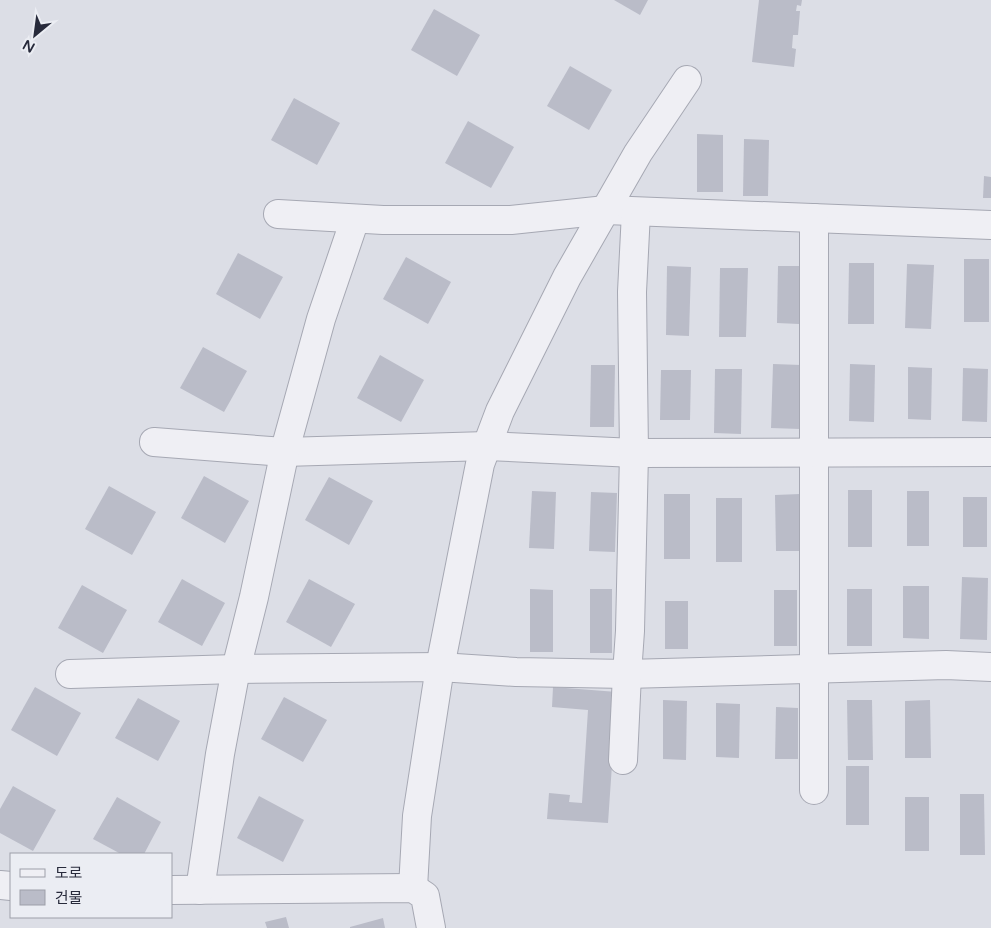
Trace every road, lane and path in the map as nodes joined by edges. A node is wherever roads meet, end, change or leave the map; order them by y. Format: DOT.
graph roads {
  1 [pos="687,80"];
  2 [pos="606,210"];
  3 [pos="636,212"];
  4 [pos="278,214"];
  5 [pos="814,218"];
  6 [pos="355,219"];
  7 [pos="991,225"];
  8 [pos="154,442"];
  9 [pos="487,446"];
  10 [pos="284,452"];
  11 [pos="815,452"];
  12 [pos="991,452"];
  13 [pos="634,453"];
  14 [pos="440,667"];
  15 [pos="991,667"];
  16 [pos="236,669"];
  17 [pos="814,669"];
  18 [pos="70,674"];
  19 [pos="626,674"];
  20 [pos="623,760"];
  21 [pos="814,790"];
  22 [pos="413,888"];
  23 [pos="172,890"];
  24 [pos="200,890"];
  25 [pos="431,928"];
  1 -- 2 [label="street"];
  2 -- 3 [label="street"];
  2 -- 6 [label="street"];
  2 -- 9 [label="street"];
  3 -- 5 [label="street"];
  3 -- 13 [label="street"];
  4 -- 6 [label="street"];
  5 -- 7 [label="street"];
  5 -- 11 [label="street"];
  6 -- 10 [label="street"];
  8 -- 10 [label="street"];
  9 -- 10 [label="street"];
  9 -- 13 [label="street"];
  9 -- 14 [label="street"];
  10 -- 16 [label="street"];
  11 -- 12 [label="street"];
  11 -- 13 [label="street"];
  11 -- 17 [label="street"];
  13 -- 19 [label="street"];
  14 -- 16 [label="street"];
  14 -- 19 [label="street"];
  14 -- 22 [label="street"];
  15 -- 17 [label="street"];
  16 -- 18 [label="street"];
  16 -- 24 [label="street"];
  17 -- 19 [label="street"];
  17 -- 21 [label="street"];
  19 -- 20 [label="street"];
  22 -- 24 [label="street"];
  22 -- 25 [label="street"];
  23 -- 24 [label="street"];
}
